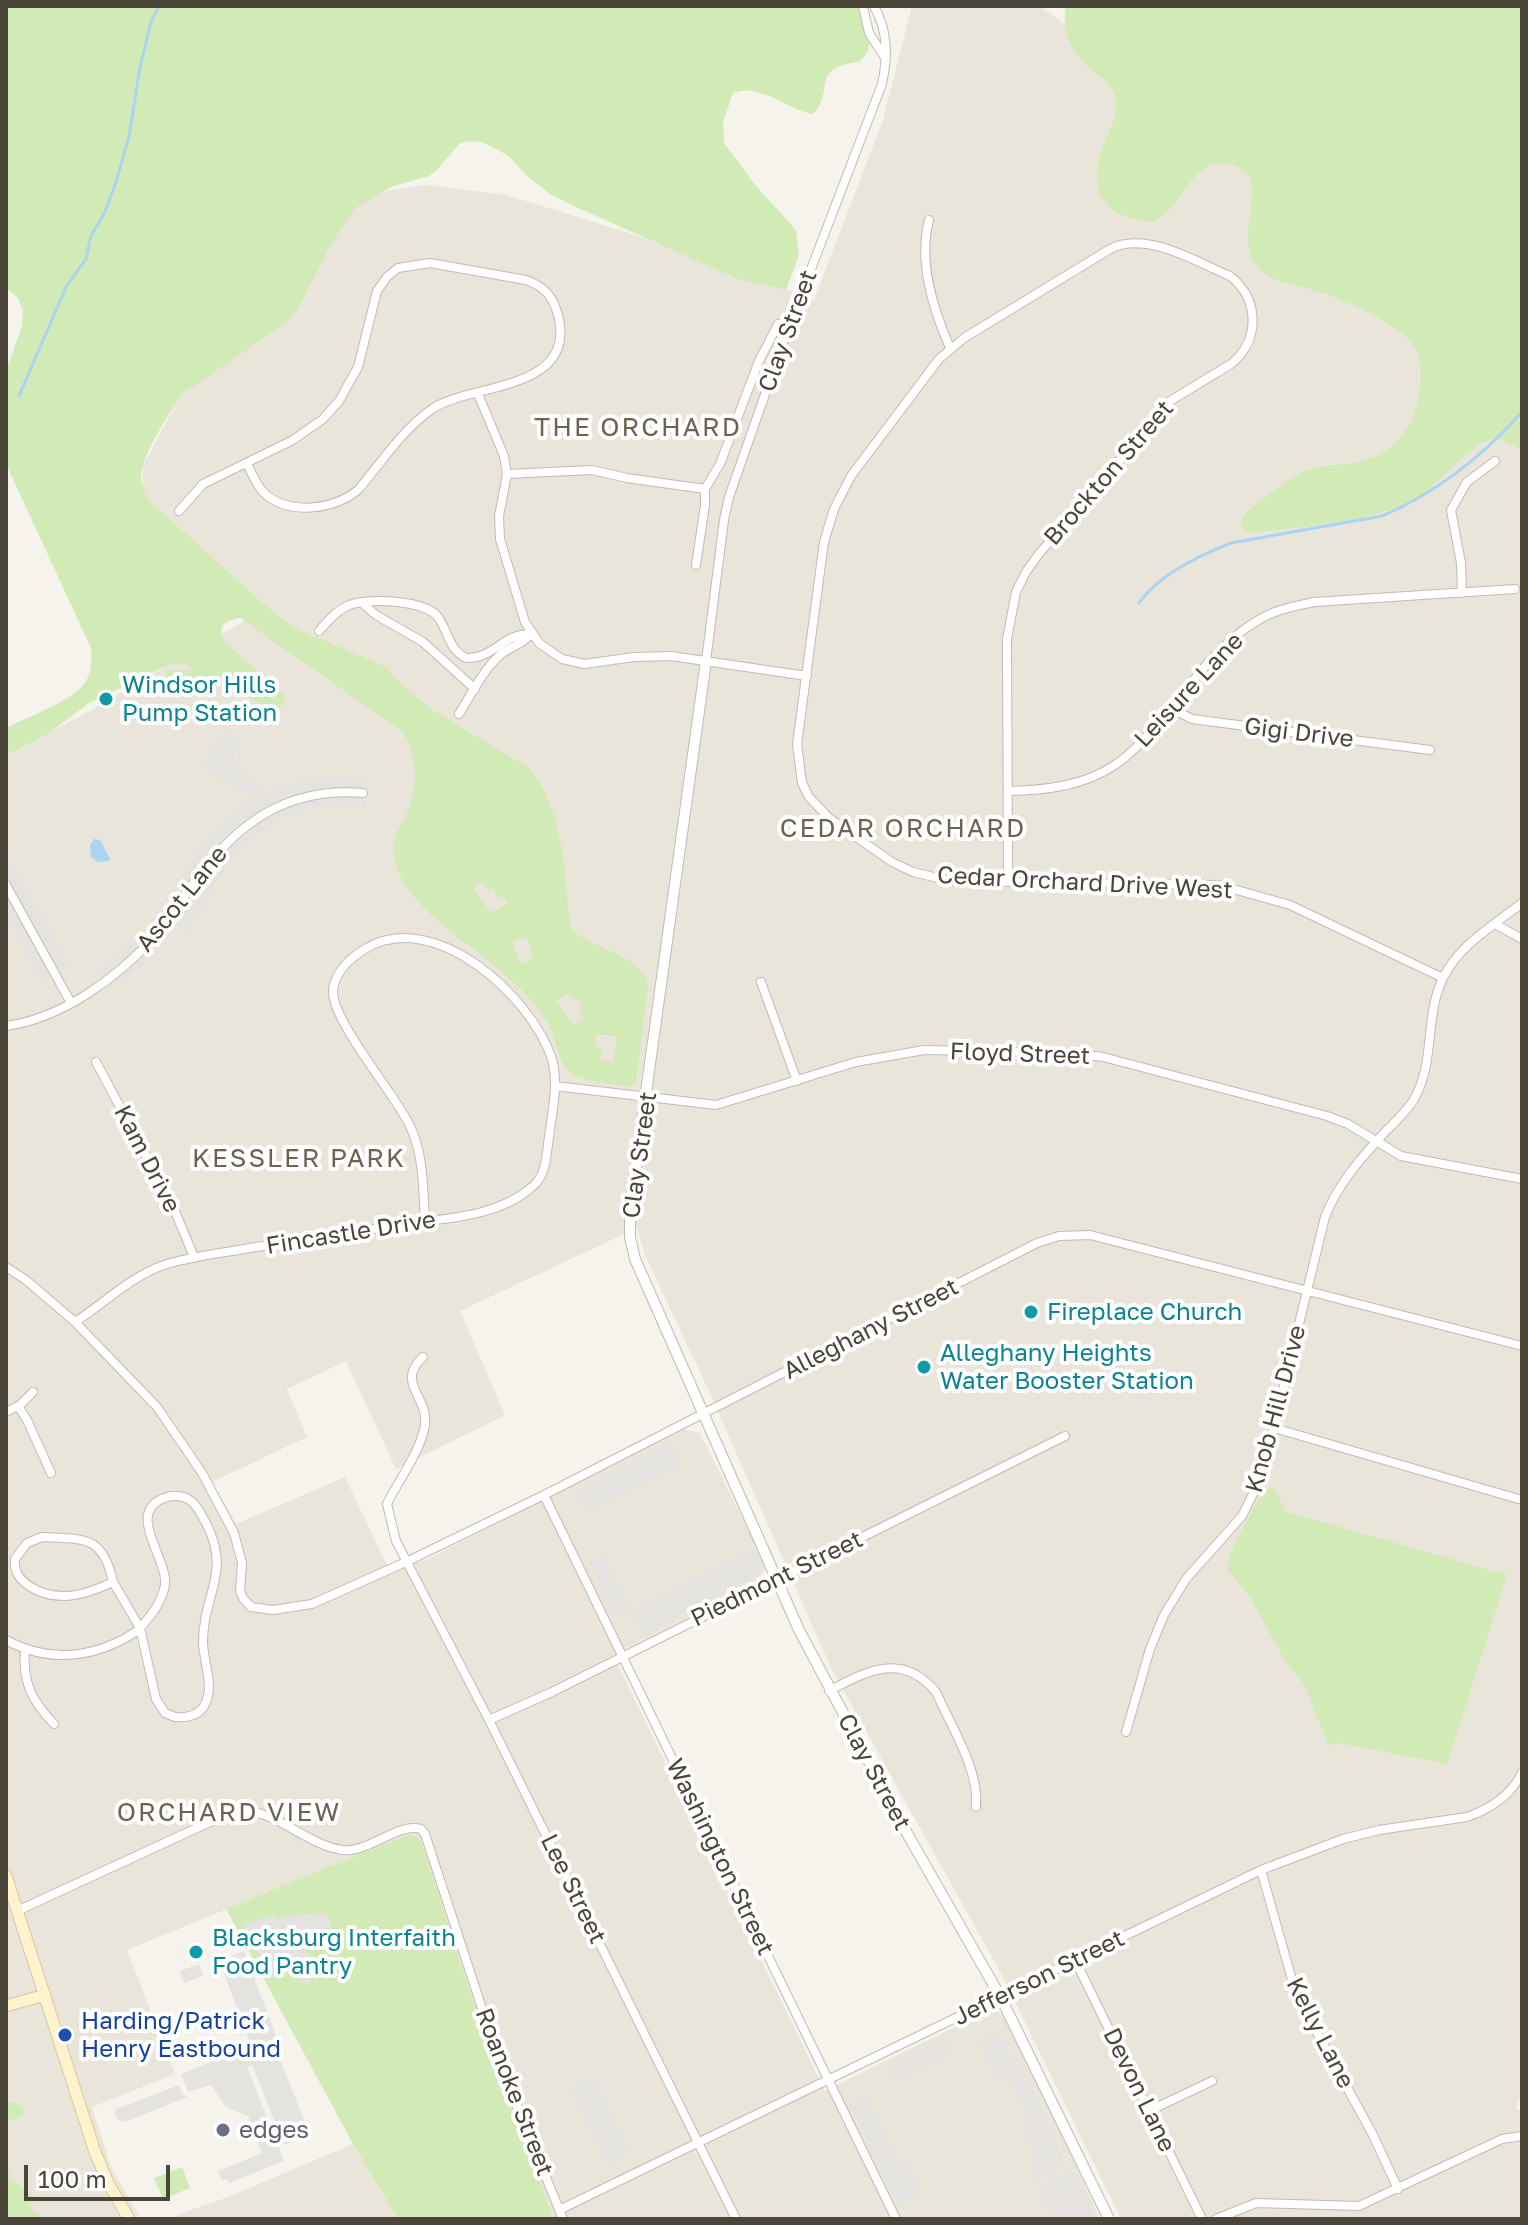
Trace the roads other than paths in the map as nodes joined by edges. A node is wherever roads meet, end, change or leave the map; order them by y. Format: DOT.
graph roads {
  1 [pos="863,6"];
  2 [pos="874,6"];
  3 [pos="886,60"];
  4 [pos="929,220"];
  5 [pos="778,324"];
  6 [pos="950,348"];
  7 [pos="478,394"];
  8 [pos="1495,461"];
  9 [pos="247,464"];
  10 [pos="507,474"];
  11 [pos="705,489"];
  12 [pos="179,511"];
  13 [pos="696,565"];
  14 [pos="1515,589"];
  15 [pos="1462,593"];
  16 [pos="361,602"];
  17 [pos="319,631"];
  18 [pos="531,634"];
  19 [pos="706,661"];
  20 [pos="807,676"];
  21 [pos="475,689"];
  22 [pos="1171,708"];
  23 [pos="459,714"];
  24 [pos="1430,750"];
  25 [pos="1009,791"];
  26 [pos="363,793"];
  27 [pos="1008,881"];
  28 [pos="6,885"];
  29 [pos="1522,903"];
  30 [pos="1495,924"];
  31 [pos="1522,939"];
  32 [pos="1443,978"];
  33 [pos="761,982"];
  34 [pos="71,1003"];
  35 [pos="6,1026"];
  36 [pos="96,1062"];
  37 [pos="797,1081"];
  38 [pos="555,1086"];
  39 [pos="647,1097"];
  40 [pos="1376,1142"];
  41 [pos="1522,1179"];
  42 [pos="425,1221"];
  43 [pos="194,1257"];
  44 [pos="6,1267"];
  45 [pos="1308,1290"];
  46 [pos="75,1322"];
  47 [pos="1522,1346"];
  48 [pos="423,1357"];
  49 [pos="33,1392"];
  50 [pos="18,1406"];
  51 [pos="6,1412"];
  52 [pos="702,1415"];
  53 [pos="1274,1428"];
  54 [pos="1065,1436"];
  55 [pos="51,1473"];
  56 [pos="544,1495"];
  57 [pos="1522,1500"];
  58 [pos="408,1561"];
  59 [pos="778,1579"];
  60 [pos="113,1582"];
  61 [pos="140,1628"];
  62 [pos="6,1640"];
  63 [pos="25,1649"];
  64 [pos="622,1656"];
  65 [pos="829,1691"];
  66 [pos="489,1720"];
  67 [pos="54,1724"];
  68 [pos="1126,1732"];
  69 [pos="1522,1773"];
  70 [pos="976,1807"];
  71 [pos="1261,1870"];
  72 [pos="6,1876"];
  73 [pos="17,1911"];
  74 [pos="1075,1960"];
  75 [pos="45,1995"];
  76 [pos="1001,1998"];
  77 [pos="6,2006"];
  78 [pos="828,2080"];
  79 [pos="1212,2081"];
  80 [pos="1149,2111"];
  81 [pos="1522,2136"];
  82 [pos="698,2142"];
  83 [pos="1398,2189"];
  84 [pos="561,2215"];
  85 [pos="129,2219"];
  86 [pos="736,2219"];
  87 [pos="896,2219"];
  88 [pos="1109,2219"];
  89 [pos="1202,2219"];
  90 [pos="1216,2219"];
  1 -- 3 [label="street"];
  2 -- 3 [label="street, Clay Street"];
  3 -- 19 [label="street, Clay Street"];
  4 -- 6 [label="street"];
  5 -- 11 [label="street"];
  6 -- 20 [label="street, Brockton Street"];
  6 -- 25 [label="street, Brockton Street"];
  7 -- 9 [label="street"];
  7 -- 9 [label="street"];
  7 -- 10 [label="street"];
  8 -- 15 [label="street"];
  9 -- 12 [label="street"];
  10 -- 11 [label="street"];
  10 -- 18 [label="street"];
  11 -- 13 [label="street"];
  14 -- 15 [label="street, Leisure Lane"];
  15 -- 22 [label="street, Leisure Lane"];
  16 -- 17 [label="street"];
  16 -- 18 [label="street"];
  16 -- 21 [label="street"];
  18 -- 19 [label="street"];
  18 -- 21 [label="street"];
  19 -- 20 [label="street"];
  19 -- 39 [label="street, Clay Street"];
  20 -- 27 [label="street, Cedar Orchard Drive West"];
  21 -- 23 [label="street"];
  22 -- 24 [label="street, Gigi Drive"];
  22 -- 25 [label="street, Leisure Lane"];
  25 -- 27 [label="street, Brockton Street"];
  26 -- 34 [label="street, Ascot Lane"];
  27 -- 32 [label="street, Cedar Orchard Drive West"];
  28 -- 34 [label="street"];
  29 -- 30 [label="street"];
  30 -- 31 [label="street"];
  30 -- 32 [label="street"];
  32 -- 40 [label="street, Knob Hill Drive"];
  33 -- 37 [label="street"];
  34 -- 35 [label="street, Ascot Lane"];
  36 -- 43 [label="street, Kam Drive"];
  37 -- 39 [label="street, Floyd Street"];
  37 -- 40 [label="street, Floyd Street"];
  38 -- 39 [label="street, Floyd Street"];
  38 -- 42 [label="street, Fincastle Drive"];
  38 -- 42 [label="street"];
  39 -- 52 [label="street, Clay Street"];
  40 -- 41 [label="street, Floyd Street"];
  40 -- 45 [label="street, Knob Hill Drive"];
  42 -- 43 [label="street, Fincastle Drive"];
  43 -- 46 [label="street, Fincastle Drive"];
  44 -- 46 [label="street"];
  45 -- 47 [label="street, Alleghany Street"];
  45 -- 52 [label="street, Alleghany Street"];
  45 -- 53 [label="street, Knob Hill Drive"];
  46 -- 58 [label="street, Alleghany Street"];
  48 -- 58 [label="street, Lee Street"];
  49 -- 50 [label="street"];
  50 -- 51 [label="street"];
  50 -- 55 [label="street"];
  52 -- 56 [label="street, Alleghany Street"];
  52 -- 59 [label="street, Clay Street"];
  53 -- 57 [label="street"];
  53 -- 68 [label="street, Knob Hill Drive"];
  54 -- 59 [label="street, Piedmont Street"];
  56 -- 58 [label="street, Alleghany Street"];
  56 -- 64 [label="street, Washington Street"];
  58 -- 66 [label="street, Lee Street"];
  59 -- 64 [label="street, Piedmont Street"];
  59 -- 65 [label="street, Clay Street"];
  60 -- 60 [label="street"];
  60 -- 61 [label="street"];
  61 -- 61 [label="street"];
  61 -- 63 [label="street"];
  62 -- 63 [label="street"];
  63 -- 67 [label="street"];
  64 -- 66 [label="street, Piedmont Street"];
  64 -- 78 [label="street, Washington Street"];
  65 -- 70 [label="street"];
  65 -- 76 [label="street, Clay Street"];
  66 -- 82 [label="street, Lee Street"];
  69 -- 71 [label="street, Jefferson Street"];
  71 -- 74 [label="street, Jefferson Street"];
  71 -- 83 [label="street, Kelly Lane"];
  72 -- 73 [label="main road"];
  73 -- 75 [label="main road"];
  73 -- 84 [label="street, Roanoke Street"];
  74 -- 76 [label="street, Jefferson Street"];
  74 -- 80 [label="street, Devon Lane"];
  75 -- 77 [label="main road"];
  75 -- 85 [label="main road"];
  76 -- 78 [label="street, Jefferson Street"];
  76 -- 88 [label="street, Clay Street"];
  78 -- 82 [label="street, Jefferson Street"];
  78 -- 87 [label="street, Washington Street"];
  79 -- 80 [label="street"];
  80 -- 89 [label="street, Devon Lane"];
  81 -- 83 [label="street"];
  82 -- 84 [label="street, Jefferson Street"];
  82 -- 86 [label="street, Lee Street"];
  83 -- 90 [label="street"];
}
